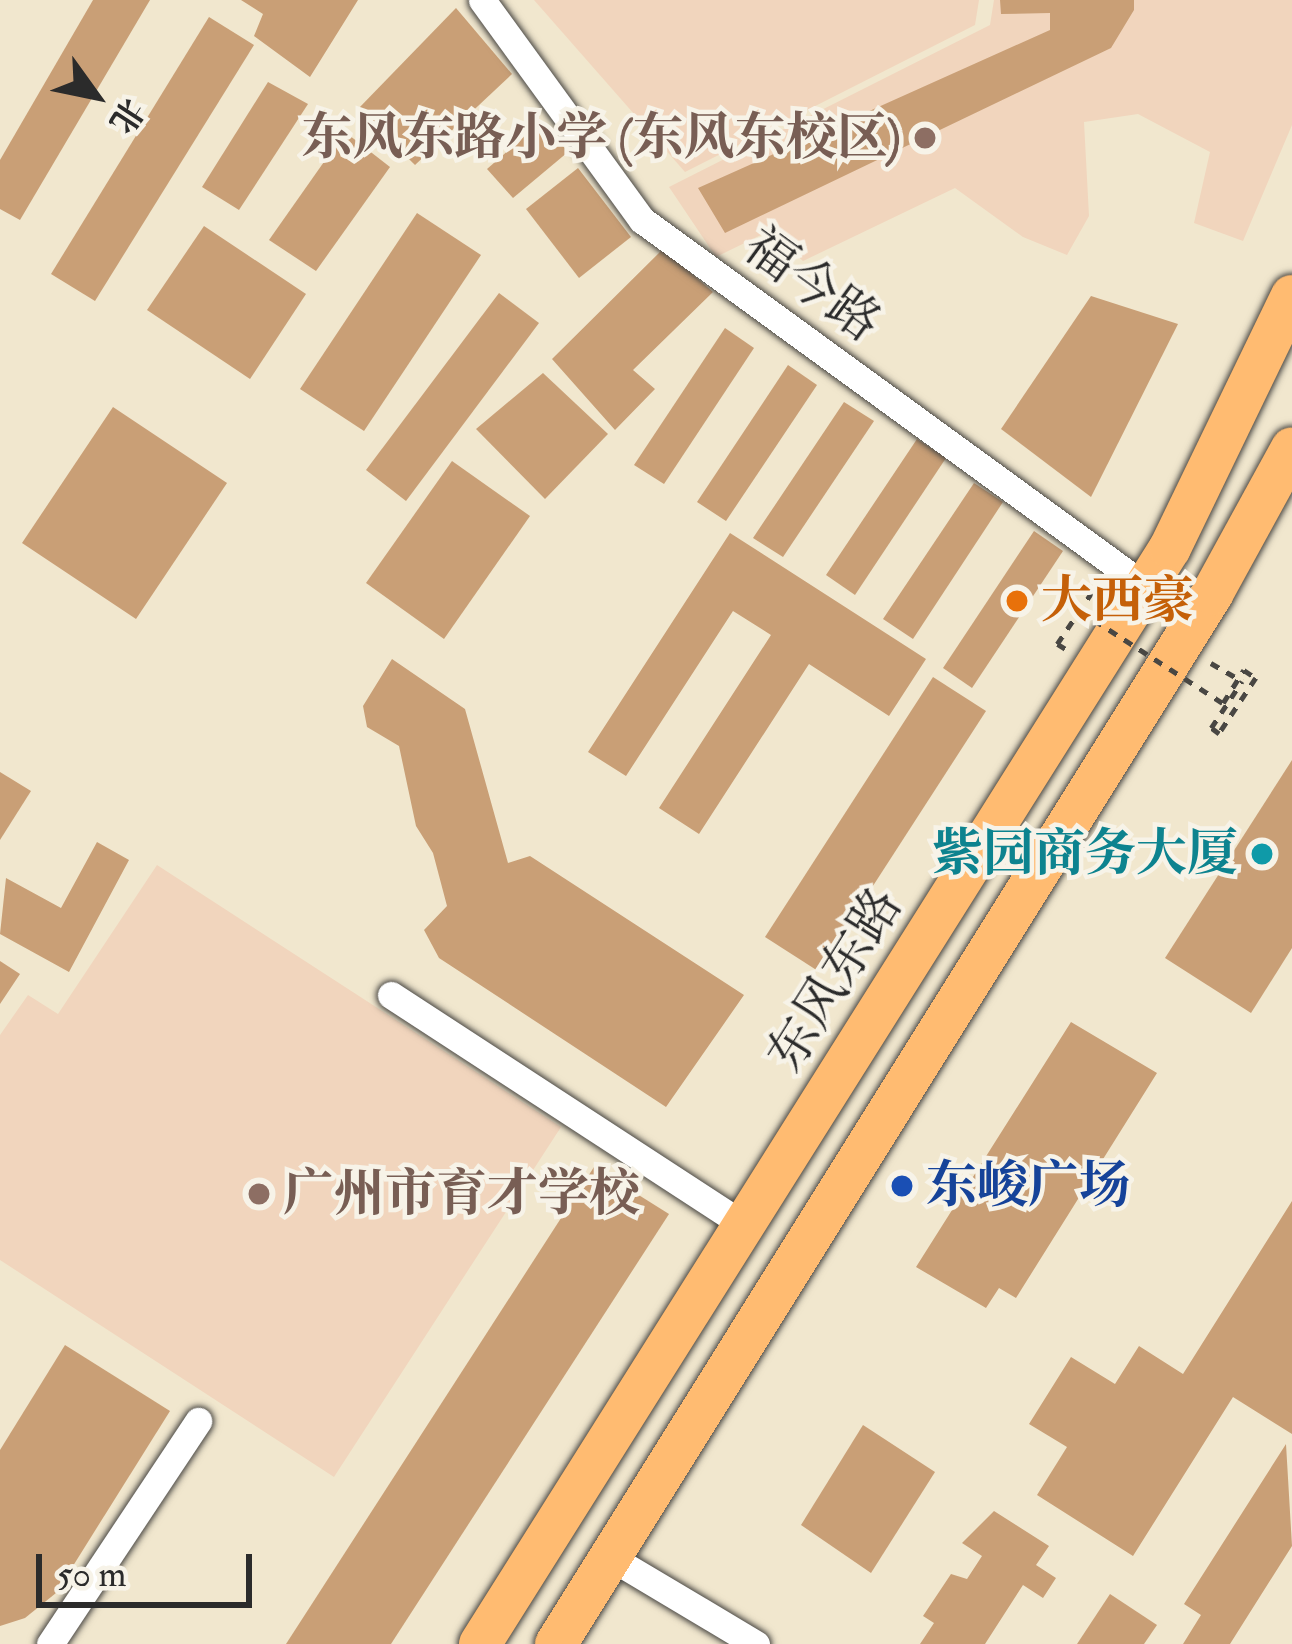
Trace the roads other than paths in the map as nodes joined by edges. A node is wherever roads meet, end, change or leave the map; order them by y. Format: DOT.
graph roads {
  1 [pos="482,0"];
  2 [pos="1292,296"];
  3 [pos="1292,448"];
  4 [pos="1146,587"];
  5 [pos="391,995"];
  6 [pos="744,1225"];
  7 [pos="198,1421"];
  8 [pos="610,1557"];
  9 [pos="50,1644"];
  10 [pos="480,1644"];
  11 [pos="556,1644"];
  12 [pos="756,1644"];
  1 -- 4 [label="street, 福今路"];
  2 -- 4 [label="highway, 东风东路"];
  3 -- 8 [label="highway"];
  4 -- 6 [label="highway, 东风东路"];
  5 -- 6 [label="street"];
  6 -- 10 [label="highway, 东风东路"];
  7 -- 9 [label="street"];
  8 -- 11 [label="highway"];
  8 -- 12 [label="street"];
}
